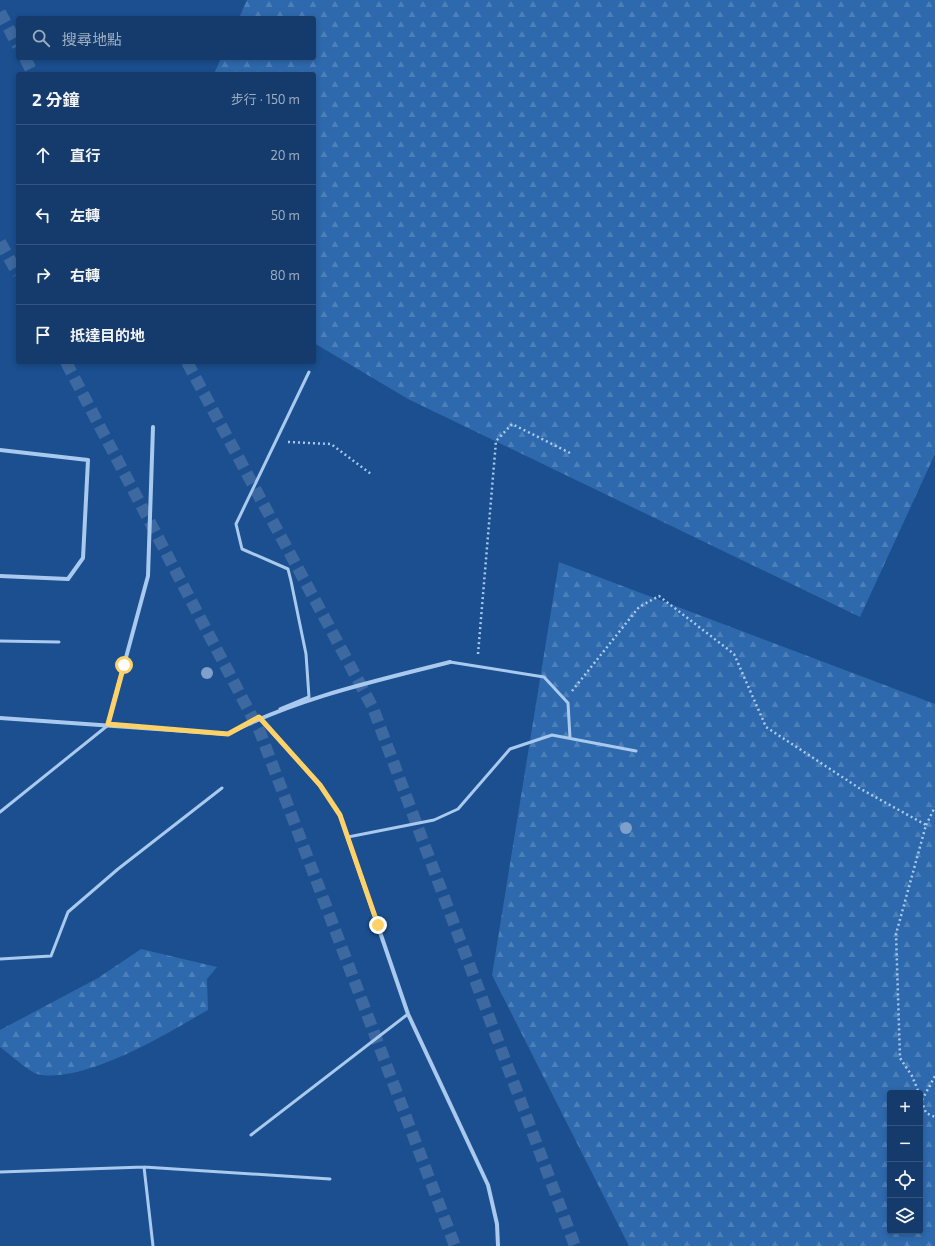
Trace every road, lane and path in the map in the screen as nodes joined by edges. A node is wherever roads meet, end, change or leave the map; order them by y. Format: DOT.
graph roads {
  1 [pos="309,372"];
  2 [pos="153,427"];
  3 [pos="276,441"];
  4 [pos="0,450"];
  5 [pos="570,452"];
  6 [pos="371,474"];
  7 [pos="0,576"];
  8 [pos="0,641"];
  9 [pos="59,642"];
  10 [pos="450,662"];
  11 [pos="477,666"];
  12 [pos="565,700"];
  13 [pos="259,717"];
  14 [pos="0,718"];
  15 [pos="108,724"];
  16 [pos="570,738"];
  17 [pos="636,752"];
  18 [pos="222,788"];
  19 [pos="935,807"];
  20 [pos="0,812"];
  21 [pos="926,825"];
  22 [pos="348,837"];
  23 [pos="0,958"];
  24 [pos="408,1014"];
  25 [pos="935,1076"];
  26 [pos="918,1090"];
  27 [pos="923,1098"];
  28 [pos="923,1103"];
  29 [pos="935,1117"];
  30 [pos="251,1135"];
  31 [pos="144,1167"];
  32 [pos="0,1172"];
  33 [pos="330,1179"];
  34 [pos="153,1246"];
  35 [pos="498,1246"];
  1 -- 3 [label="lane"];
  2 -- 15 [label="street"];
  3 -- 6 [label="path"];
  3 -- 13 [label="lane"];
  4 -- 7 [label="street"];
  5 -- 11 [label="path"];
  8 -- 9 [label="lane"];
  10 -- 11 [label="lane"];
  10 -- 13 [label="street"];
  11 -- 12 [label="lane"];
  12 -- 16 [label="lane"];
  12 -- 21 [label="path"];
  13 -- 15 [label="street"];
  13 -- 22 [label="street"];
  14 -- 15 [label="street"];
  15 -- 20 [label="lane"];
  16 -- 17 [label="lane"];
  16 -- 22 [label="lane"];
  18 -- 23 [label="lane"];
  19 -- 21 [label="path"];
  21 -- 26 [label="path"];
  22 -- 24 [label="street"];
  24 -- 30 [label="lane"];
  24 -- 35 [label="street"];
  25 -- 27 [label="path"];
  28 -- 29 [label="path"];
  31 -- 32 [label="lane"];
  31 -- 33 [label="lane"];
  31 -- 34 [label="lane"];
}
